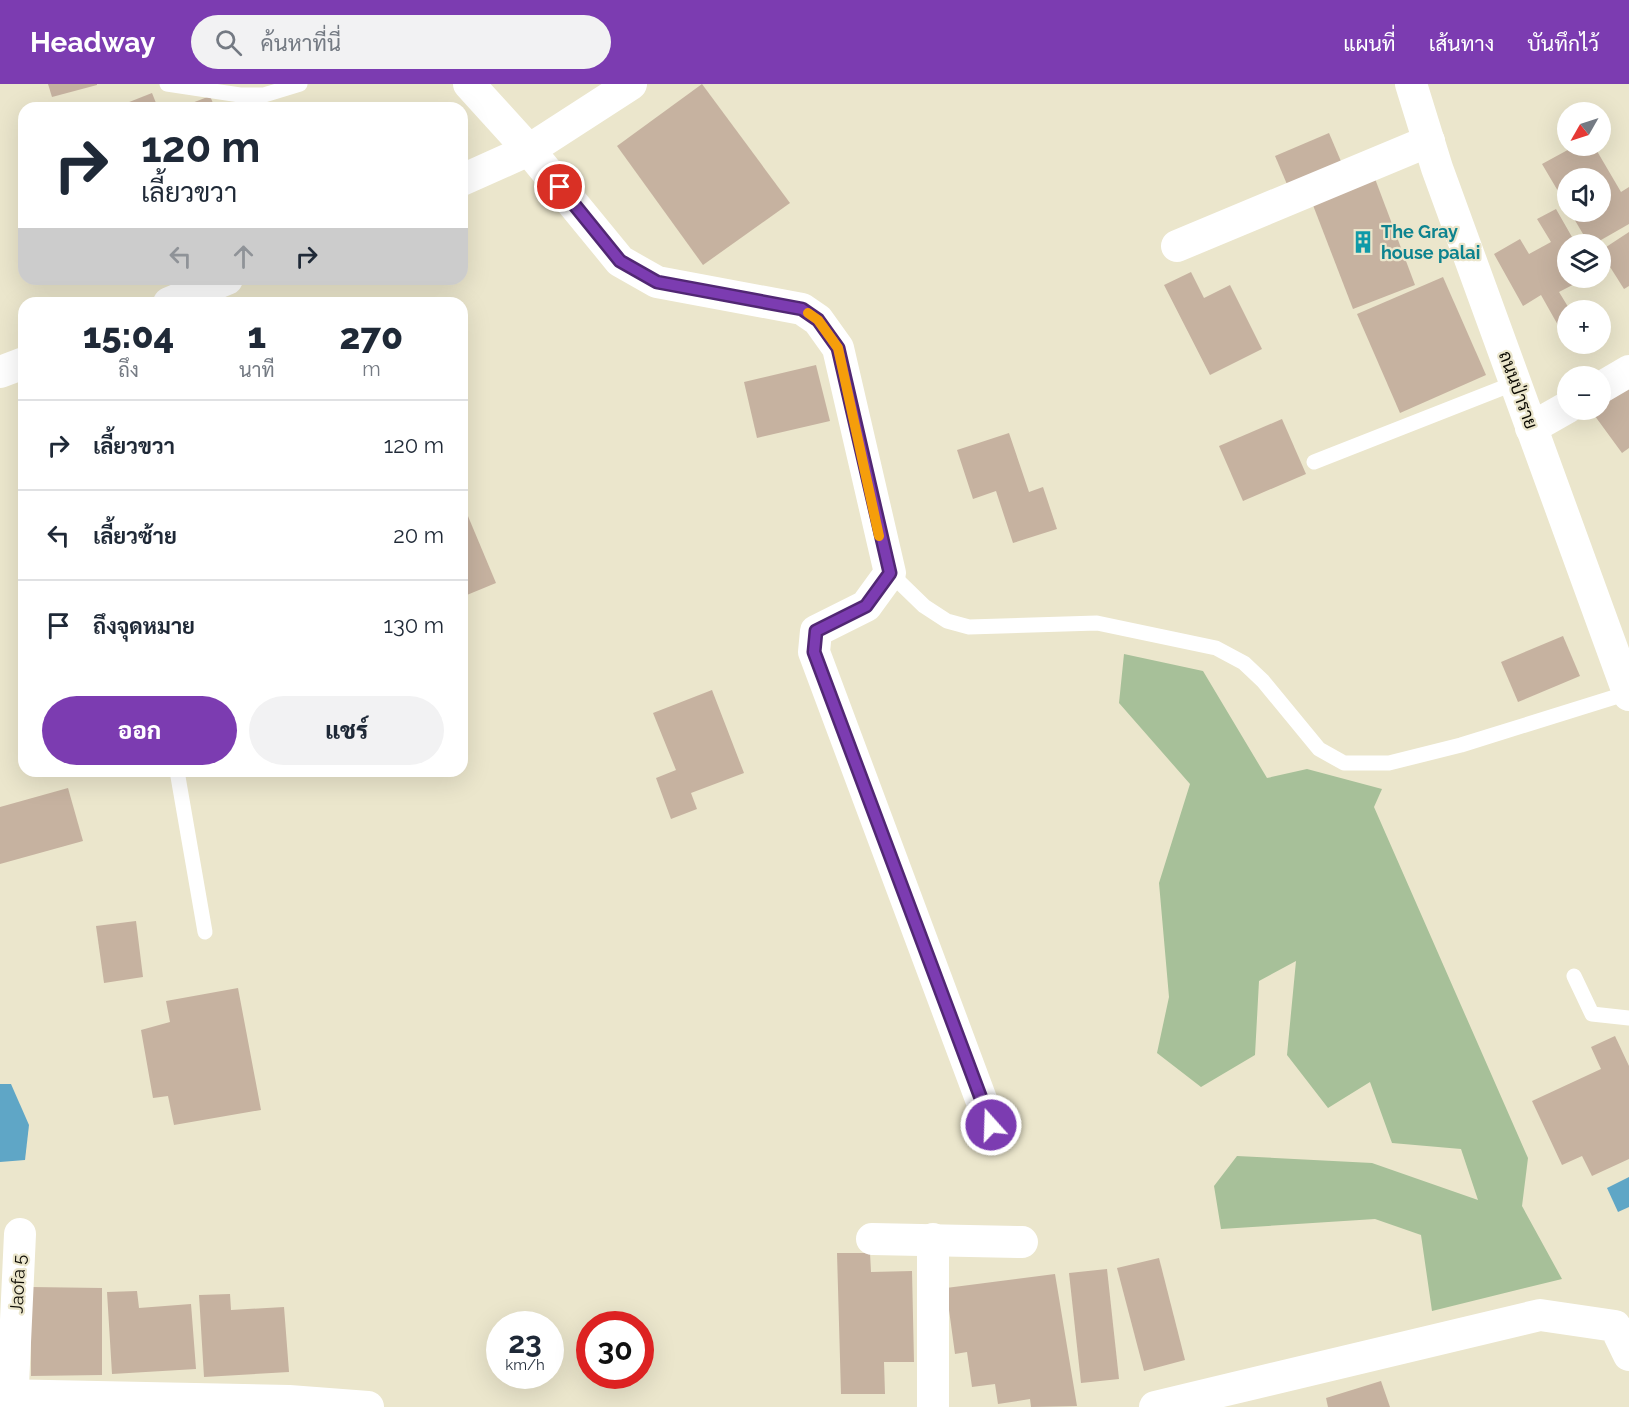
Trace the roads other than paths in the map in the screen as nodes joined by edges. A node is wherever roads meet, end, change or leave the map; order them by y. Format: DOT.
graph roads {
  1 [pos="167,84"];
  2 [pos="300,84"];
  3 [pos="469,84"];
  4 [pos="631,84"];
  5 [pos="1411,84"];
  6 [pos="1429,141"];
  7 [pos="530,150"];
  8 [pos="468,177"];
  9 [pos="1177,246"];
  10 [pos="212,285"];
  11 [pos="184,297"];
  12 [pos="18,365"];
  13 [pos="1629,371"];
  14 [pos="0,372"];
  15 [pos="1611,382"];
  16 [pos="1515,383"];
  17 [pos="1557,413"];
  18 [pos="1531,428"];
  19 [pos="1314,462"];
  20 [pos="890,573"];
  21 [pos="1629,694"];
  22 [pos="178,777"];
  23 [pos="205,932"];
  24 [pos="1574,976"];
  25 [pos="1629,1018"];
  26 [pos="991,1125"];
  27 [pos="20,1233"];
  28 [pos="872,1239"];
  29 [pos="933,1239"];
  30 [pos="1022,1242"];
  31 [pos="1629,1355"];
  32 [pos="8,1399"];
  33 [pos="289,1404"];
  34 [pos="368,1407"];
  35 [pos="933,1407"];
  36 [pos="1155,1407"];
  1 -- 2 [label="lane"];
  3 -- 7 [label="street"];
  4 -- 7 [label="street"];
  5 -- 6 [label="street, ถนนป่าราย"];
  6 -- 9 [label="street"];
  6 -- 16 [label="street, ถนนป่าราย"];
  7 -- 8 [label="street"];
  7 -- 20 [label="street"];
  10 -- 11 [label="street"];
  12 -- 14 [label="street"];
  13 -- 15 [label="street"];
  16 -- 18 [label="street, ถนนป่าราย"];
  16 -- 19 [label="lane"];
  17 -- 18 [label="street"];
  18 -- 21 [label="street, ถนนป่าราย"];
  20 -- 21 [label="lane"];
  20 -- 26 [label="street"];
  22 -- 23 [label="lane"];
  24 -- 25 [label="lane"];
  27 -- 32 [label="street, Jaofa 5"];
  28 -- 29 [label="street"];
  29 -- 30 [label="street"];
  29 -- 35 [label="street"];
  31 -- 36 [label="street"];
  32 -- 33 [label="street"];
  33 -- 34 [label="street"];
}
